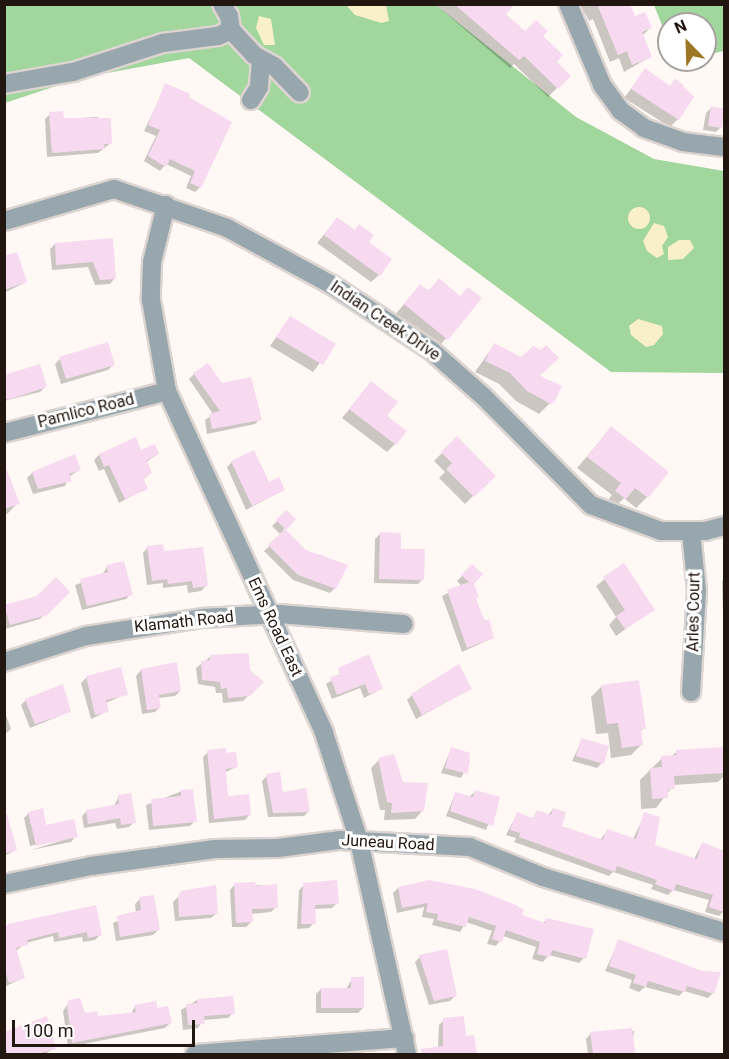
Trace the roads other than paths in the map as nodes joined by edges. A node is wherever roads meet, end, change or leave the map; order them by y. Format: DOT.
graph roads {
  1 [pos="222,4"];
  2 [pos="568,4"];
  3 [pos="231,30"];
  4 [pos="261,61"];
  5 [pos="4,84"];
  6 [pos="300,93"];
  7 [pos="251,100"];
  8 [pos="724,147"];
  9 [pos="166,206"];
  10 [pos="4,221"];
  11 [pos="167,391"];
  12 [pos="4,433"];
  13 [pos="724,526"];
  14 [pos="692,532"];
  15 [pos="269,614"];
  16 [pos="404,624"];
  17 [pos="4,662"];
  18 [pos="691,692"];
  19 [pos="359,841"];
  20 [pos="4,884"];
  21 [pos="724,932"];
  22 [pos="405,1046"];
  23 [pos="195,1054"];
  1 -- 3 [label="street"];
  2 -- 8 [label="street"];
  3 -- 4 [label="street"];
  3 -- 5 [label="street"];
  4 -- 6 [label="street"];
  4 -- 7 [label="street"];
  9 -- 10 [label="street, Indian Creek Drive"];
  9 -- 11 [label="street, Ems Road East"];
  9 -- 14 [label="street, Indian Creek Drive"];
  11 -- 12 [label="street, Pamlico Road"];
  11 -- 15 [label="street, Ems Road East"];
  13 -- 14 [label="street, Indian Creek Drive"];
  14 -- 18 [label="street, Arles Court"];
  15 -- 16 [label="street, Klamath Road"];
  15 -- 17 [label="street, Klamath Road"];
  15 -- 19 [label="street, Ems Road East"];
  19 -- 20 [label="street, Juneau Road"];
  19 -- 21 [label="street, Juneau Road"];
  19 -- 22 [label="street, Ems Road East"];
  22 -- 23 [label="street"];
}
